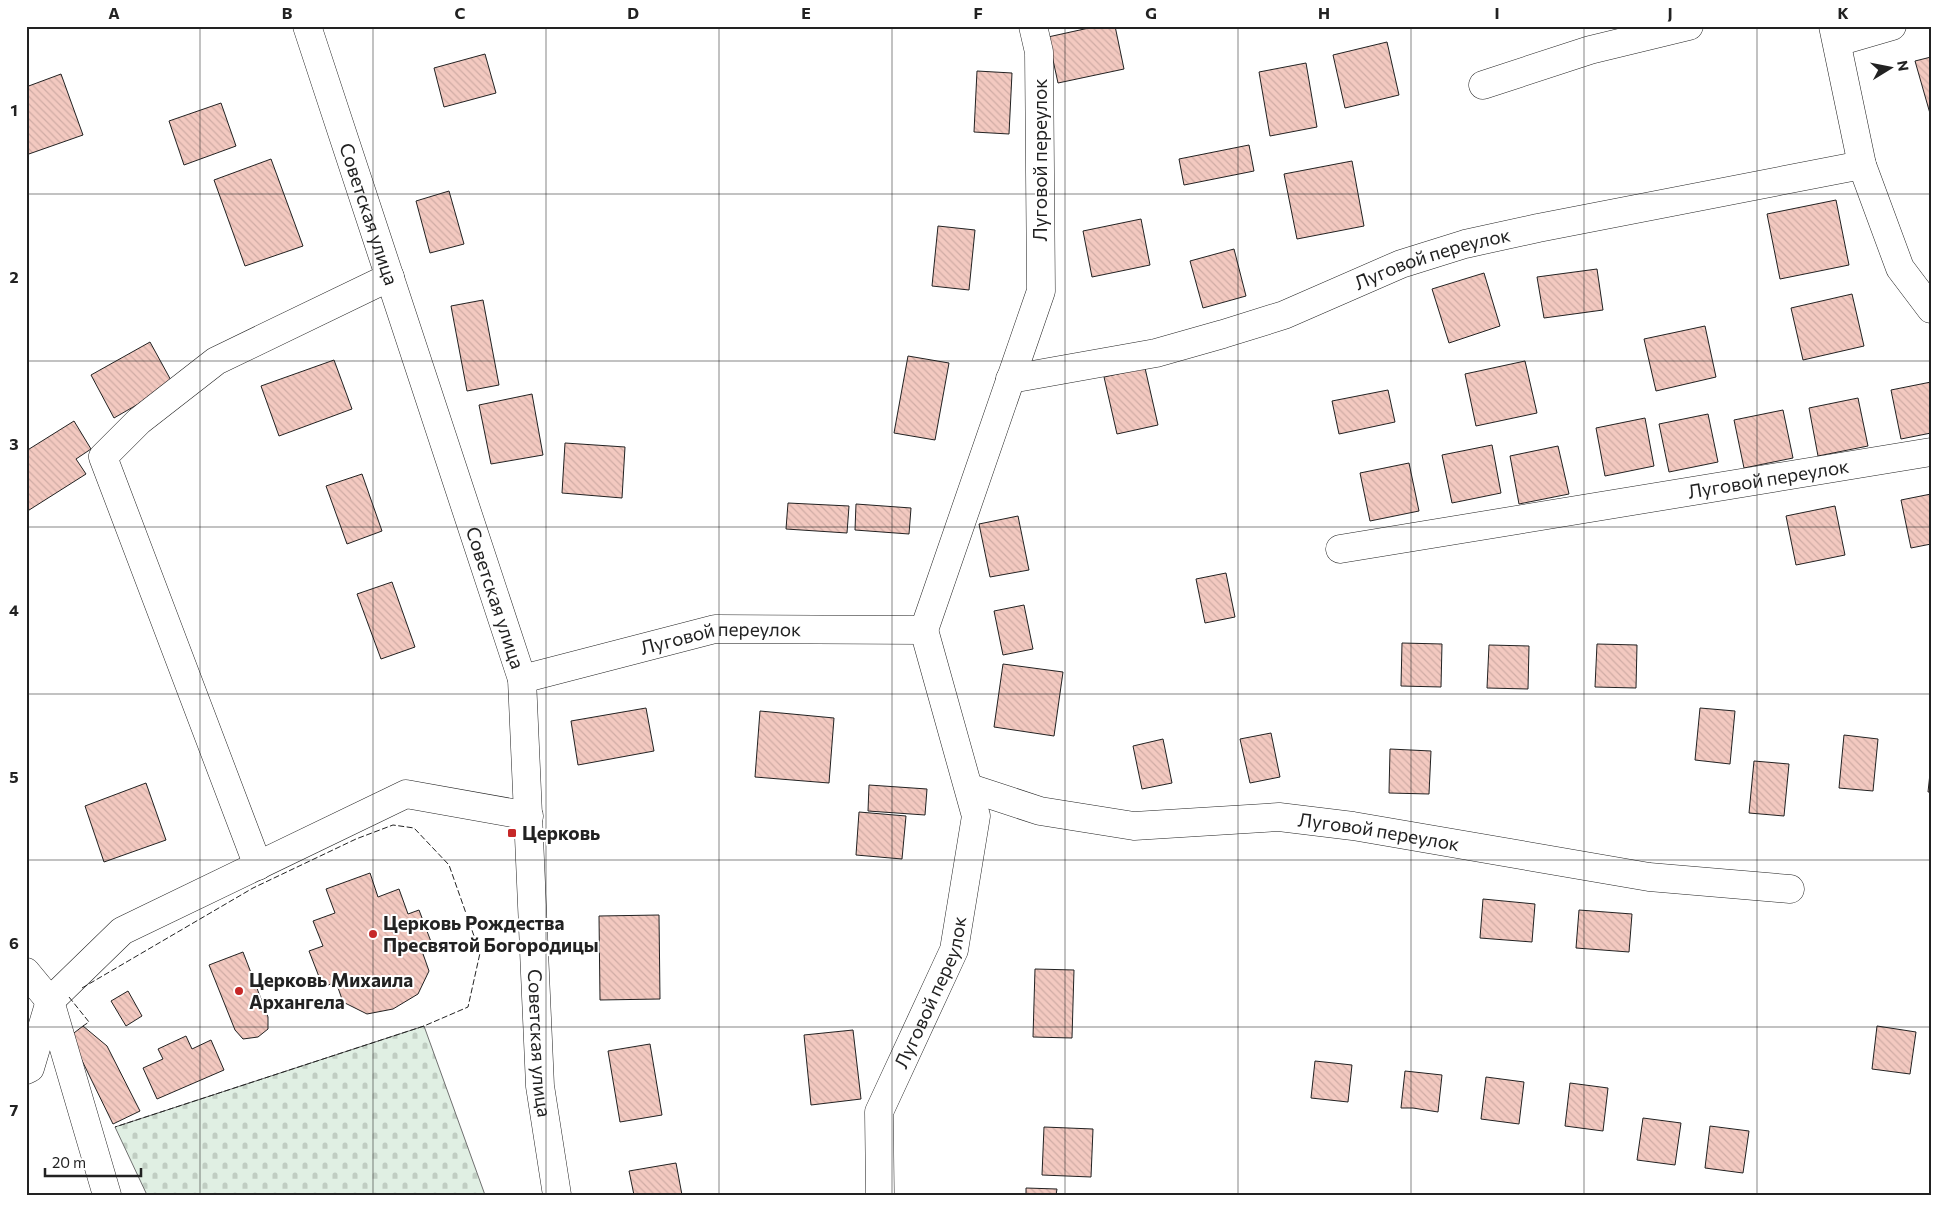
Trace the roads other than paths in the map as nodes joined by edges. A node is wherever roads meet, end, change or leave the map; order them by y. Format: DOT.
graph roads {
  1 [pos="307,26"];
  2 [pos="1032,26"];
  3 [pos="1689,26"];
  4 [pos="1892,26"];
  5 [pos="1835,34"];
  6 [pos="1483,85"];
  7 [pos="1862,165"];
  8 [pos="390,277"];
  9 [pos="1931,309"];
  10 [pos="1010,379"];
  11 [pos="1931,452"];
  12 [pos="1340,549"];
  13 [pos="924,630"];
  14 [pos="522,679"];
  15 [pos="970,788"];
  16 [pos="529,816"];
  17 [pos="258,866"];
  18 [pos="1790,889"];
  19 [pos="26,972"];
  20 [pos="50,1001"];
  21 [pos="26,1070"];
  22 [pos="107,1195"];
  23 [pos="557,1195"];
  24 [pos="880,1195"];
  1 -- 8 [label="street, Советская улица"];
  2 -- 10 [label="street, Луговой переулок"];
  3 -- 6 [label="street"];
  4 -- 5 [label="street"];
  5 -- 7 [label="street"];
  7 -- 9 [label="street"];
  7 -- 10 [label="street, Луговой переулок"];
  8 -- 14 [label="street, Советская улица"];
  8 -- 17 [label="street"];
  10 -- 13 [label="street, Луговой переулок"];
  11 -- 12 [label="street, Луговой переулок"];
  13 -- 14 [label="street, Луговой переулок"];
  13 -- 15 [label="street, Луговой переулок"];
  14 -- 16 [label="street, Советская улица"];
  15 -- 18 [label="street, Луговой переулок"];
  15 -- 24 [label="street, Луговой переулок"];
  16 -- 17 [label="street"];
  16 -- 23 [label="street, Советская улица"];
  17 -- 20 [label="street"];
  19 -- 20 [label="street"];
  20 -- 21 [label="street"];
  20 -- 22 [label="street"];
}
